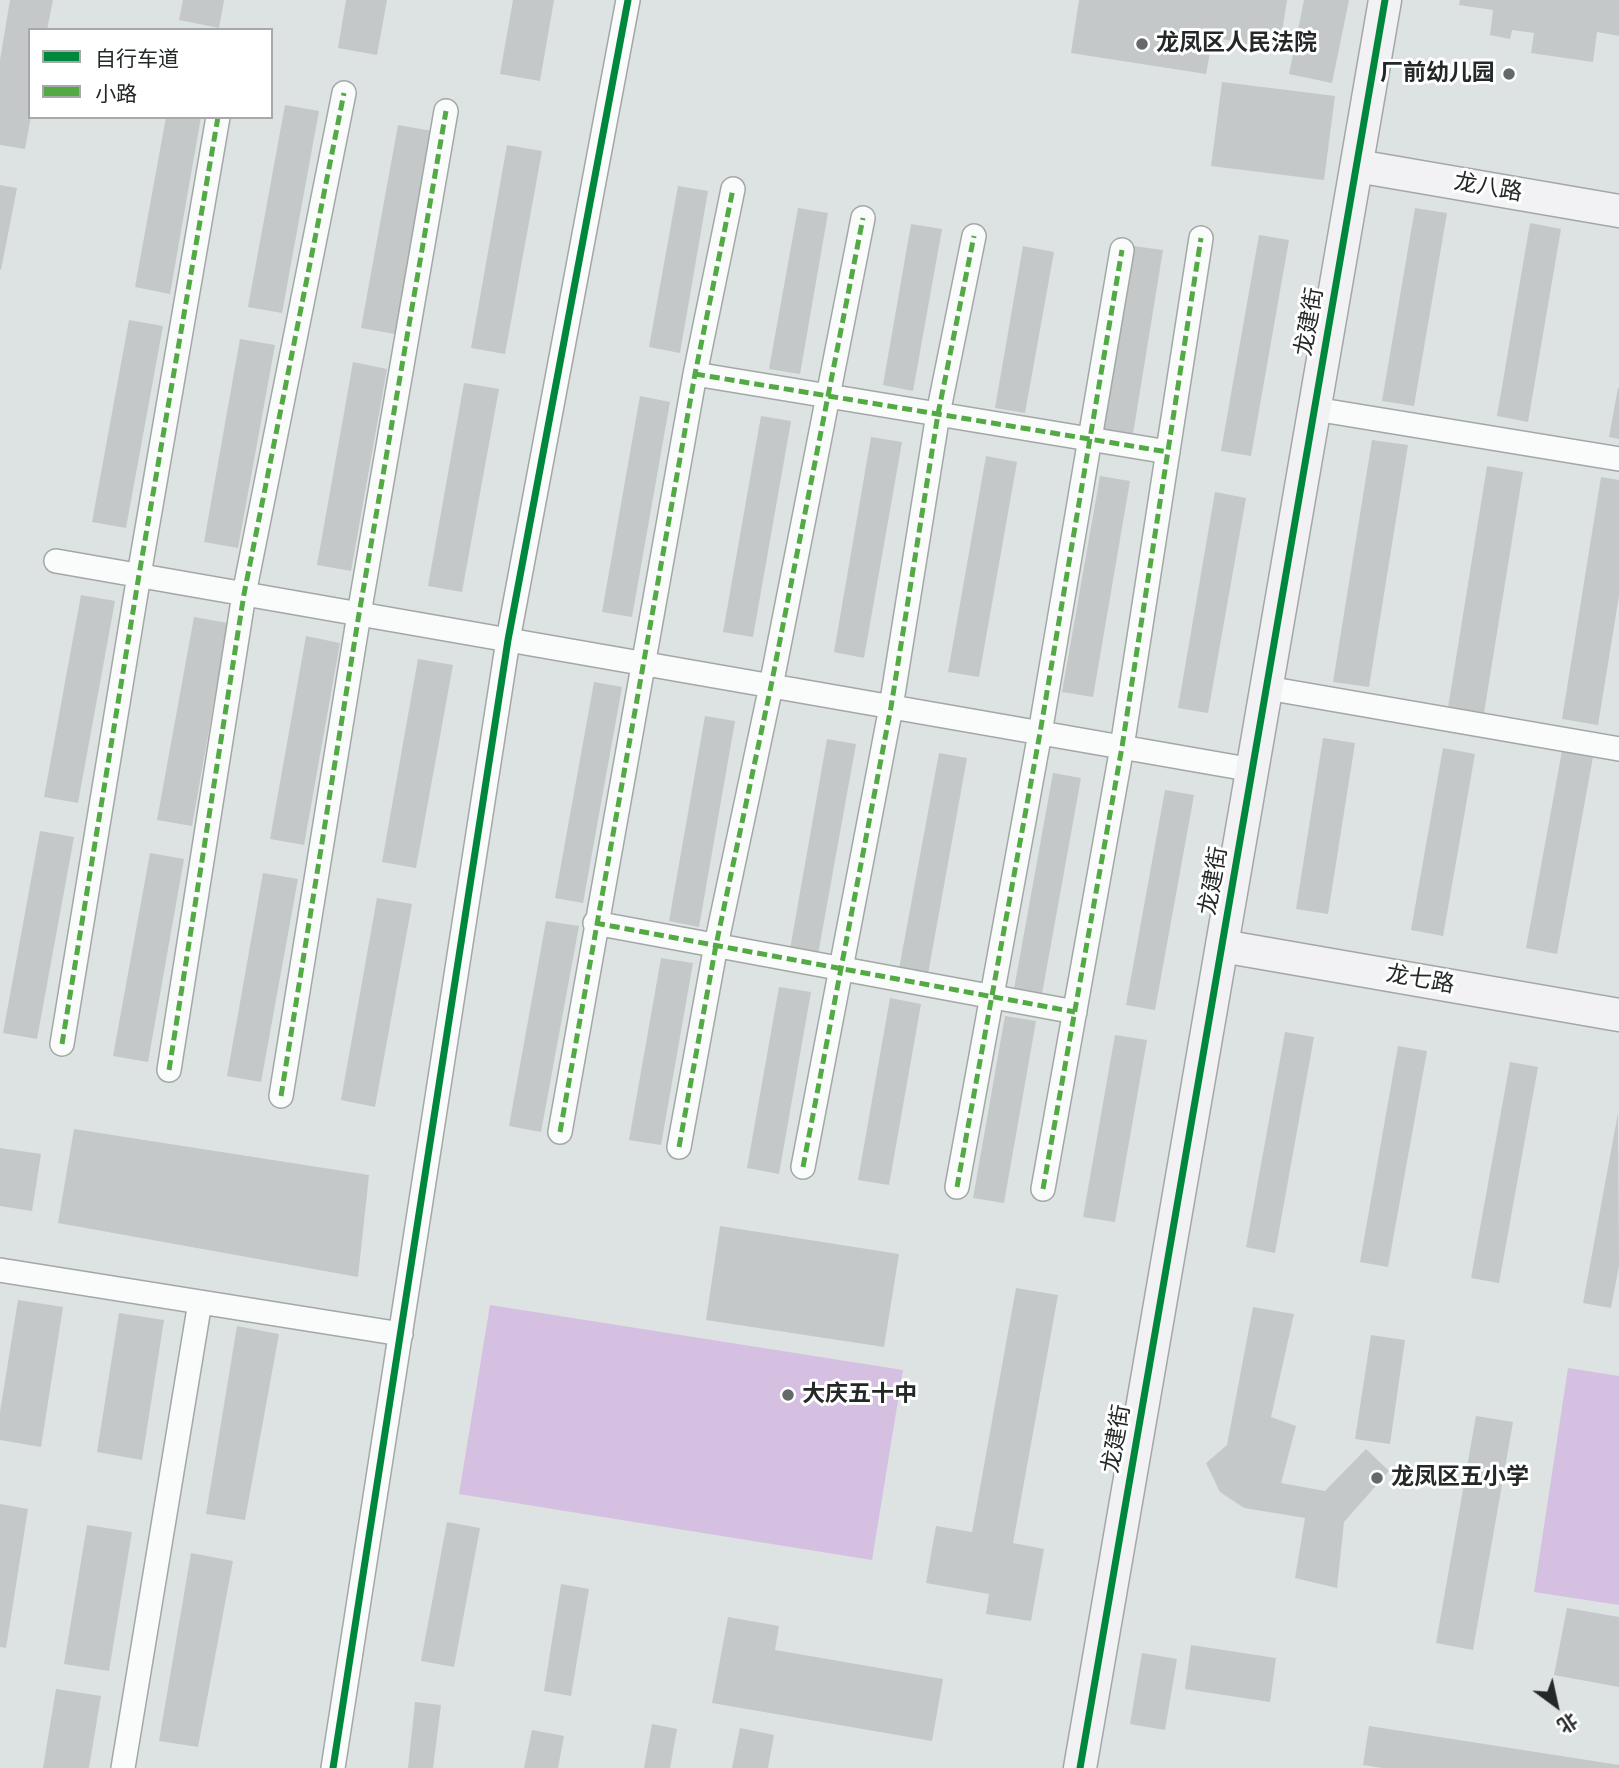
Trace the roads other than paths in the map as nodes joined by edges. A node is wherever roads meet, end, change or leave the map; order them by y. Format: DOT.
graph roads {
  1 [pos="628,0"];
  2 [pos="1385,0"];
  3 [pos="344,93"];
  4 [pos="446,111"];
  5 [pos="218,119"];
  6 [pos="1357,166"];
  7 [pos="733,189"];
  8 [pos="1619,211"];
  9 [pos="863,218"];
  10 [pos="974,236"];
  11 [pos="1201,238"];
  12 [pos="1122,250"];
  13 [pos="695,374"];
  14 [pos="828,396"];
  15 [pos="1315,409"];
  16 [pos="938,414"];
  17 [pos="1089,439"];
  18 [pos="1168,452"];
  19 [pos="1619,459"];
  20 [pos="56,561"];
  21 [pos="139,575"];
  22 [pos="244,594"];
  23 [pos="359,614"];
  24 [pos="508,640"];
  25 [pos="645,664"];
  26 [pos="771,686"];
  27 [pos="1267,688"];
  28 [pos="891,707"];
  29 [pos="1040,733"];
  30 [pos="1122,747"];
  31 [pos="1619,749"];
  32 [pos="1252,770"];
  33 [pos="595,923"];
  34 [pos="716,945"];
  35 [pos="1222,946"];
  36 [pos="842,968"];
  37 [pos="990,996"];
  38 [pos="1075,1012"];
  39 [pos="1619,1015"];
  40 [pos="62,1044"];
  41 [pos="169,1070"];
  42 [pos="281,1096"];
  43 [pos="560,1132"];
  44 [pos="679,1147"];
  45 [pos="803,1167"];
  46 [pos="957,1187"];
  47 [pos="1043,1189"];
  48 [pos="0,1270"];
  49 [pos="201,1302"];
  50 [pos="401,1334"];
  51 [pos="123,1768"];
  52 [pos="333,1768"];
  53 [pos="1080,1768"];
  1 -- 24 [label="street"];
  2 -- 6 [label="street, 龙建街"];
  3 -- 22 [label="street"];
  4 -- 23 [label="street"];
  5 -- 21 [label="street"];
  6 -- 8 [label="street, 龙八路"];
  6 -- 15 [label="street, 龙建街"];
  7 -- 13 [label="street"];
  9 -- 14 [label="street"];
  10 -- 16 [label="street"];
  11 -- 18 [label="street"];
  12 -- 17 [label="street"];
  13 -- 14 [label="street"];
  13 -- 25 [label="street"];
  14 -- 16 [label="street"];
  14 -- 26 [label="street"];
  15 -- 19 [label="street"];
  15 -- 27 [label="street, 龙建街"];
  16 -- 17 [label="street"];
  16 -- 28 [label="street"];
  17 -- 18 [label="street"];
  17 -- 29 [label="street"];
  18 -- 30 [label="street"];
  20 -- 21 [label="street"];
  21 -- 22 [label="street"];
  21 -- 40 [label="street"];
  22 -- 23 [label="street"];
  22 -- 41 [label="street"];
  23 -- 24 [label="street"];
  23 -- 42 [label="street"];
  24 -- 25 [label="street"];
  24 -- 50 [label="street"];
  25 -- 26 [label="street"];
  25 -- 33 [label="street"];
  26 -- 28 [label="street"];
  26 -- 34 [label="street"];
  27 -- 31 [label="street"];
  27 -- 32 [label="street, 龙建街"];
  28 -- 29 [label="street"];
  28 -- 36 [label="street"];
  29 -- 30 [label="street"];
  29 -- 37 [label="street"];
  30 -- 32 [label="street"];
  30 -- 38 [label="street"];
  32 -- 35 [label="street, 龙建街"];
  33 -- 34 [label="street"];
  33 -- 43 [label="street"];
  34 -- 36 [label="street"];
  34 -- 44 [label="street"];
  35 -- 39 [label="street, 龙七路"];
  35 -- 53 [label="street, 龙建街"];
  36 -- 37 [label="street"];
  36 -- 45 [label="street"];
  37 -- 38 [label="street"];
  37 -- 46 [label="street"];
  38 -- 47 [label="street"];
  48 -- 49 [label="street"];
  49 -- 50 [label="street"];
  49 -- 51 [label="street"];
  50 -- 52 [label="street"];
}
